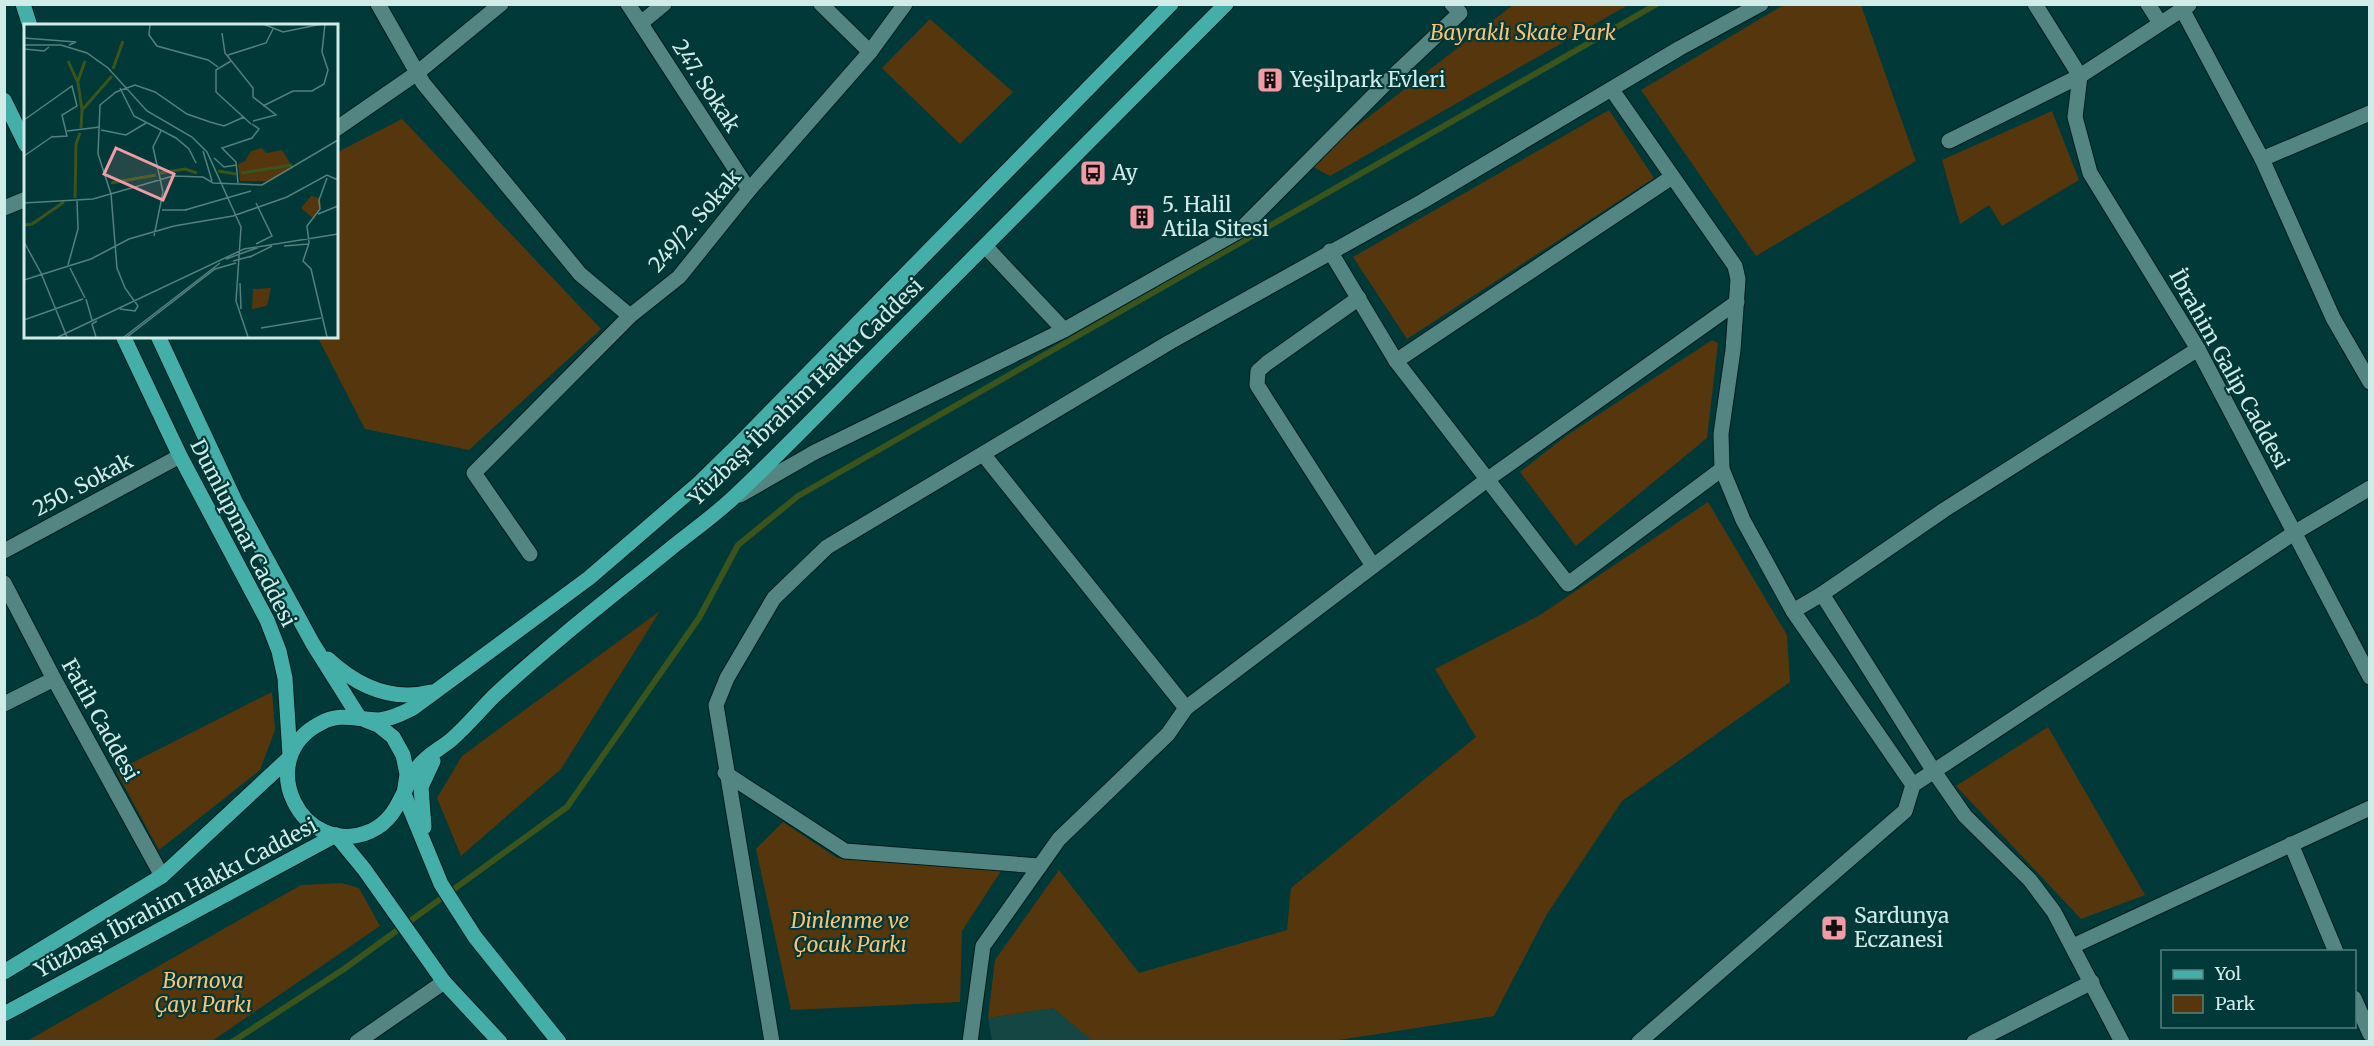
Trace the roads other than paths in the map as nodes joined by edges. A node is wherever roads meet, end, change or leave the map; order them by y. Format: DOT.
graph roads {
  1 [pos="23,4"];
  2 [pos="378,4"];
  3 [pos="501,4"];
  4 [pos="628,4"];
  5 [pos="664,4"];
  6 [pos="821,4"];
  7 [pos="905,4"];
  8 [pos="1171,4"];
  9 [pos="1226,4"];
  10 [pos="1452,4"];
  11 [pos="1761,4"];
  12 [pos="2035,4"];
  13 [pos="2148,4"];
  14 [pos="2185,7"];
  15 [pos="2160,22"];
  16 [pos="641,23"];
  17 [pos="29,24"];
  18 [pos="870,52"];
  19 [pos="417,74"];
  20 [pos="2080,76"];
  21 [pos="1612,90"];
  22 [pos="4,100"];
  23 [pos="2370,113"];
  24 [pos="338,128"];
  25 [pos="24,141"];
  26 [pos="1949,141"];
  27 [pos="2262,159"];
  28 [pos="1672,177"];
  29 [pos="749,190"];
  30 [pos="24,200"];
  31 [pos="4,208"];
  32 [pos="985,246"];
  33 [pos="1330,250"];
  34 [pos="1359,298"];
  35 [pos="1737,302"];
  36 [pos="630,316"];
  37 [pos="1064,330"];
  38 [pos="124,338"];
  39 [pos="159,338"];
  40 [pos="2198,350"];
  41 [pos="1396,361"];
  42 [pos="2370,382"];
  43 [pos="983,454"];
  44 [pos="180,456"];
  45 [pos="1722,469"];
  46 [pos="1488,479"];
  47 [pos="2370,488"];
  48 [pos="732,499"];
  49 [pos="2294,533"];
  50 [pos="4,551"];
  51 [pos="530,554"];
  52 [pos="1373,566"];
  53 [pos="4,583"];
  54 [pos="1822,594"];
  55 [pos="1793,611"];
  56 [pos="313,644"];
  57 [pos="2370,677"];
  58 [pos="54,679"];
  59 [pos="434,692"];
  60 [pos="4,704"];
  61 [pos="1186,708"];
  62 [pos="359,717"];
  63 [pos="453,738"];
  64 [pos="290,758"];
  65 [pos="1933,770"];
  66 [pos="725,773"];
  67 [pos="1913,785"];
  68 [pos="404,794"];
  69 [pos="2370,808"];
  70 [pos="336,835"];
  71 [pos="2291,844"];
  72 [pos="1040,866"];
  73 [pos="162,876"];
  74 [pos="441,884"];
  75 [pos="2073,946"];
  76 [pos="2336,950"];
  77 [pos="4,972"];
  78 [pos="444,982"];
  79 [pos="2092,982"];
  80 [pos="2356,1000"];
  81 [pos="4,1014"];
  82 [pos="2370,1034"];
  83 [pos="357,1041"];
  84 [pos="500,1041"];
  85 [pos="558,1041"];
  86 [pos="772,1041"];
  87 [pos="970,1041"];
  88 [pos="1639,1041"];
  89 [pos="1974,1041"];
  90 [pos="2122,1041"];
  1 -- 17 [label="main road"];
  2 -- 19 [label="street"];
  3 -- 19 [label="street"];
  4 -- 16 [label="street, 247. Sokak"];
  5 -- 16 [label="street"];
  6 -- 18 [label="street"];
  7 -- 18 [label="street, 249/2. Sokak"];
  8 -- 59 [label="main road, Yüzbaşı İbrahim Hakkı Caddesi"];
  9 -- 32 [label="main road, Yüzbaşı İbrahim Hakkı Caddesi"];
  10 -- 37 [label="street"];
  11 -- 21 [label="street"];
  12 -- 20 [label="street"];
  13 -- 15 [label="street"];
  14 -- 15 [label="street"];
  14 -- 27 [label="street"];
  15 -- 20 [label="street"];
  16 -- 29 [label="street, 247. Sokak"];
  18 -- 29 [label="street, 249/2. Sokak"];
  19 -- 24 [label="street"];
  19 -- 36 [label="street"];
  20 -- 26 [label="street"];
  20 -- 40 [label="street, İbrahim Galip Caddesi"];
  21 -- 28 [label="street"];
  21 -- 33 [label="street"];
  22 -- 25 [label="main road"];
  23 -- 27 [label="street"];
  27 -- 42 [label="street"];
  28 -- 35 [label="street"];
  28 -- 41 [label="street"];
  29 -- 36 [label="street, 249/2. Sokak"];
  30 -- 31 [label="street"];
  32 -- 37 [label="street"];
  32 -- 48 [label="main road, Yüzbaşı İbrahim Hakkı Caddesi"];
  33 -- 34 [label="street"];
  33 -- 43 [label="street"];
  34 -- 41 [label="street"];
  34 -- 52 [label="street"];
  35 -- 45 [label="street"];
  35 -- 46 [label="street"];
  36 -- 51 [label="street, 249/2. Sokak"];
  37 -- 48 [label="street"];
  38 -- 44 [label="main road, Dumlupınar Caddesi"];
  39 -- 56 [label="main road, Dumlupınar Caddesi"];
  40 -- 49 [label="street, İbrahim Galip Caddesi"];
  40 -- 54 [label="street"];
  41 -- 46 [label="street"];
  43 -- 61 [label="street"];
  43 -- 66 [label="street"];
  44 -- 50 [label="street, 250. Sokak"];
  44 -- 64 [label="main road, Dumlupınar Caddesi"];
  45 -- 46 [label="street"];
  45 -- 55 [label="street"];
  46 -- 52 [label="street"];
  47 -- 49 [label="street"];
  48 -- 63 [label="main road, Yüzbaşı İbrahim Hakkı Caddesi"];
  49 -- 57 [label="street, İbrahim Galip Caddesi"];
  49 -- 65 [label="street"];
  52 -- 61 [label="street"];
  53 -- 58 [label="street, Fatih Caddesi"];
  54 -- 55 [label="street"];
  54 -- 65 [label="street"];
  55 -- 67 [label="street"];
  56 -- 59 [label="main road, Dumlupınar Caddesi"];
  56 -- 62 [label="main road, Dumlupınar Caddesi"];
  58 -- 60 [label="street"];
  58 -- 73 [label="street, Fatih Caddesi"];
  59 -- 62 [label="main road, Yüzbaşı İbrahim Hakkı Caddesi"];
  61 -- 72 [label="street"];
  62 -- 64 [label="main road, Yüzbaşı İbrahim Hakkı Caddesi"];
  62 -- 68 [label="main road"];
  63 -- 68 [label="main road, Yüzbaşı İbrahim Hakkı Caddesi"];
  63 -- 74 [label="main road"];
  64 -- 70 [label="main road, Yüzbaşı İbrahim Hakkı Caddesi"];
  64 -- 73 [label="main road, Yüzbaşı İbrahim Hakkı Caddesi"];
  65 -- 67 [label="street"];
  65 -- 75 [label="street"];
  66 -- 72 [label="street"];
  66 -- 86 [label="street"];
  67 -- 88 [label="street"];
  68 -- 70 [label="main road, Yüzbaşı İbrahim Hakkı Caddesi"];
  68 -- 74 [label="main road"];
  69 -- 71 [label="street"];
  70 -- 78 [label="main road"];
  70 -- 81 [label="main road, Yüzbaşı İbrahim Hakkı Caddesi"];
  71 -- 75 [label="street"];
  71 -- 76 [label="street"];
  72 -- 87 [label="street"];
  73 -- 77 [label="main road, Yüzbaşı İbrahim Hakkı Caddesi"];
  74 -- 85 [label="main road"];
  75 -- 79 [label="street"];
  78 -- 83 [label="street"];
  78 -- 84 [label="main road"];
  79 -- 89 [label="street"];
  79 -- 90 [label="street"];
  80 -- 82 [label="street"];
}
